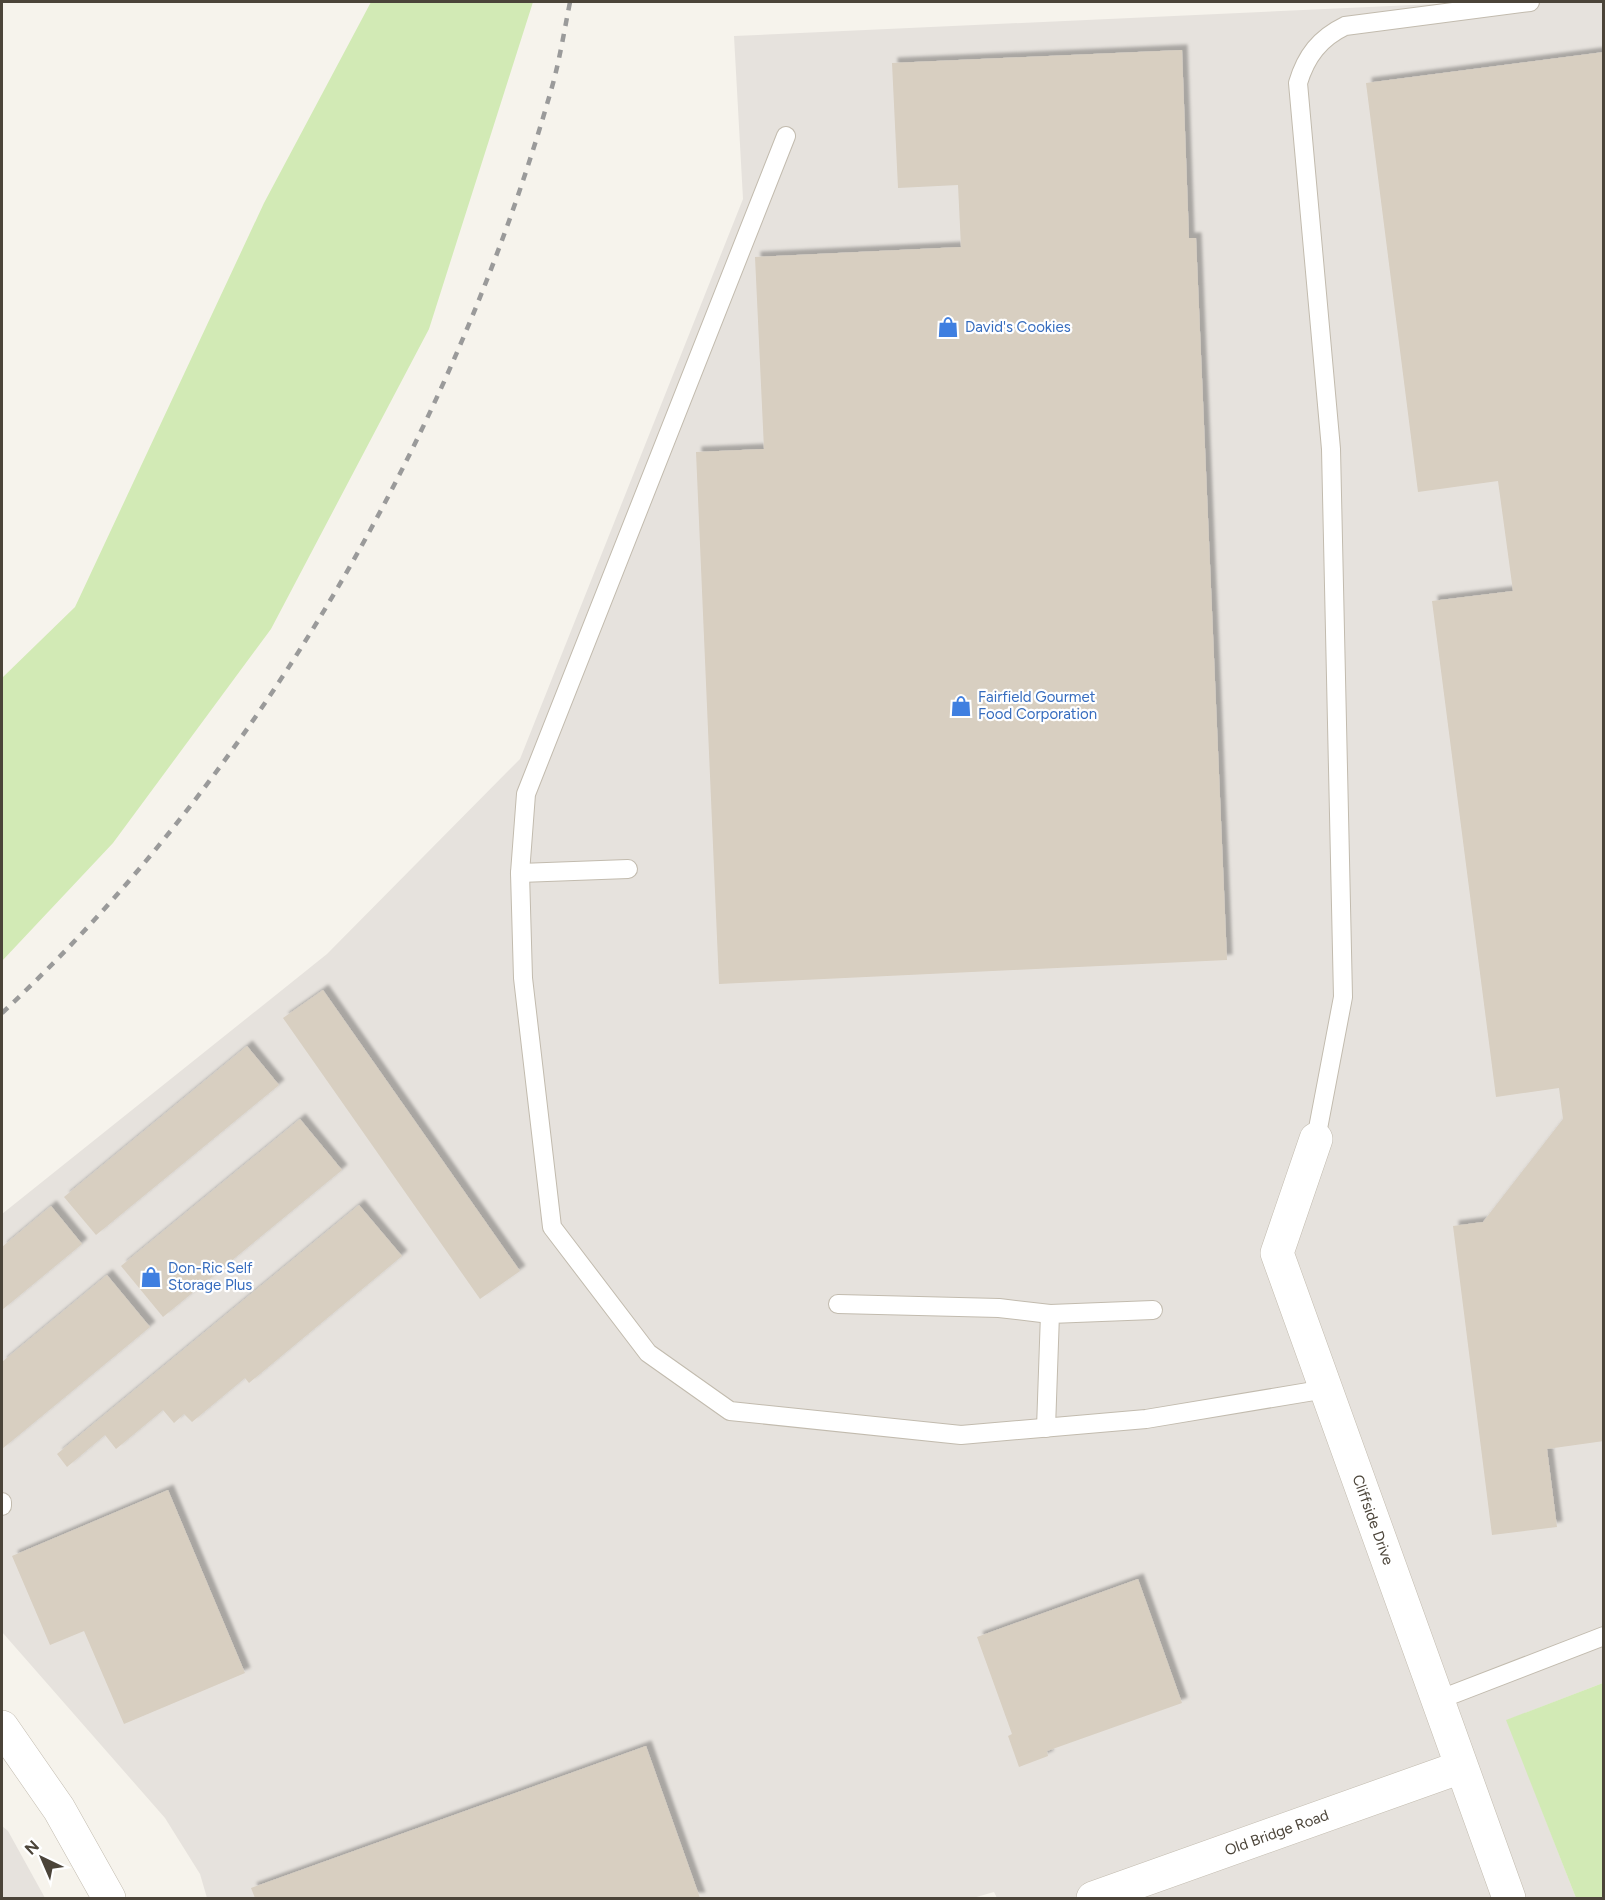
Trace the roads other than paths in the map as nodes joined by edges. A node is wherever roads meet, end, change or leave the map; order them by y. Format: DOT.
graph roads {
  1 [pos="1530,2"];
  2 [pos="786,135"];
  3 [pos="628,869"];
  4 [pos="520,873"];
  5 [pos="1316,1139"];
  6 [pos="838,1304"];
  7 [pos="1153,1310"];
  8 [pos="1050,1314"];
  9 [pos="1326,1389"];
  10 [pos="1046,1428"];
  11 [pos="1604,1636"];
  12 [pos="1438,1700"];
  13 [pos="2,1727"];
  14 [pos="1461,1767"];
  15 [pos="109,1899"];
  16 [pos="1093,1899"];
  17 [pos="1509,1899"];
  1 -- 5 [label="lane"];
  2 -- 4 [label="lane"];
  3 -- 4 [label="lane"];
  4 -- 10 [label="lane"];
  5 -- 9 [label="street, Cliffside Drive"];
  6 -- 8 [label="lane"];
  7 -- 8 [label="lane"];
  8 -- 10 [label="lane"];
  9 -- 10 [label="lane"];
  9 -- 12 [label="street, Cliffside Drive"];
  11 -- 12 [label="lane"];
  12 -- 14 [label="street, Cliffside Drive"];
  13 -- 15 [label="street"];
  14 -- 16 [label="street, Old Bridge Road"];
  14 -- 17 [label="street, Cliffside Drive"];
}
